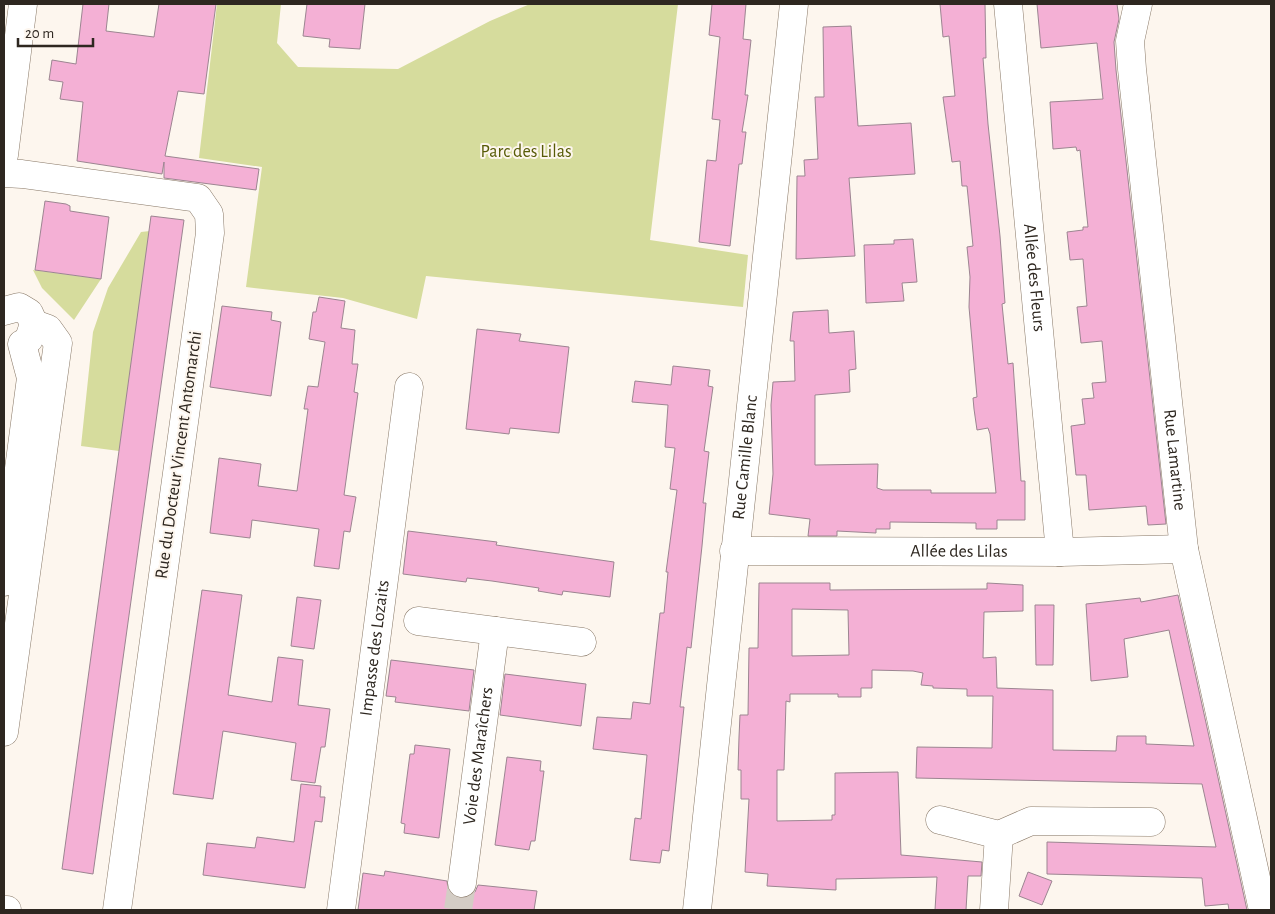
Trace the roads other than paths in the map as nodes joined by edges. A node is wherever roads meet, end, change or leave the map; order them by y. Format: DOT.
graph roads {
  1 [pos="23,4"];
  2 [pos="794,4"];
  3 [pos="1008,4"];
  4 [pos="1138,4"];
  5 [pos="4,155"];
  6 [pos="4,173"];
  7 [pos="4,311"];
  8 [pos="20,337"];
  9 [pos="409,387"];
  10 [pos="13,438"];
  11 [pos="1184,549"];
  12 [pos="734,551"];
  13 [pos="1060,552"];
  14 [pos="4,582"];
  15 [pos="418,621"];
  16 [pos="495,631"];
  17 [pos="582,642"];
  18 [pos="4,732"];
  19 [pos="940,820"];
  20 [pos="1151,822"];
  21 [pos="999,835"];
  22 [pos="462,883"];
  23 [pos="116,910"];
  24 [pos="341,910"];
  25 [pos="697,910"];
  26 [pos="994,910"];
  27 [pos="1263,910"];
  1 -- 5 [label="street"];
  2 -- 12 [label="street, Rue Camille Blanc"];
  3 -- 13 [label="street, Allée des Fleurs"];
  4 -- 11 [label="street, Rue Lamartine"];
  6 -- 23 [label="street, Rue du Docteur Vincent Antomarchi"];
  7 -- 8 [label="street"];
  8 -- 10 [label="street"];
  8 -- 18 [label="street"];
  9 -- 24 [label="street, Impasse des Lozaits"];
  10 -- 14 [label="street"];
  11 -- 13 [label="street, Allée des Lilas"];
  11 -- 27 [label="street, Rue Lamartine"];
  12 -- 13 [label="street, Allée des Lilas"];
  12 -- 25 [label="street, Rue Camille Blanc"];
  15 -- 16 [label="street"];
  16 -- 17 [label="street"];
  16 -- 22 [label="street, Voie des Maraîchers"];
  19 -- 21 [label="street"];
  20 -- 21 [label="street"];
  21 -- 26 [label="street"];
}
